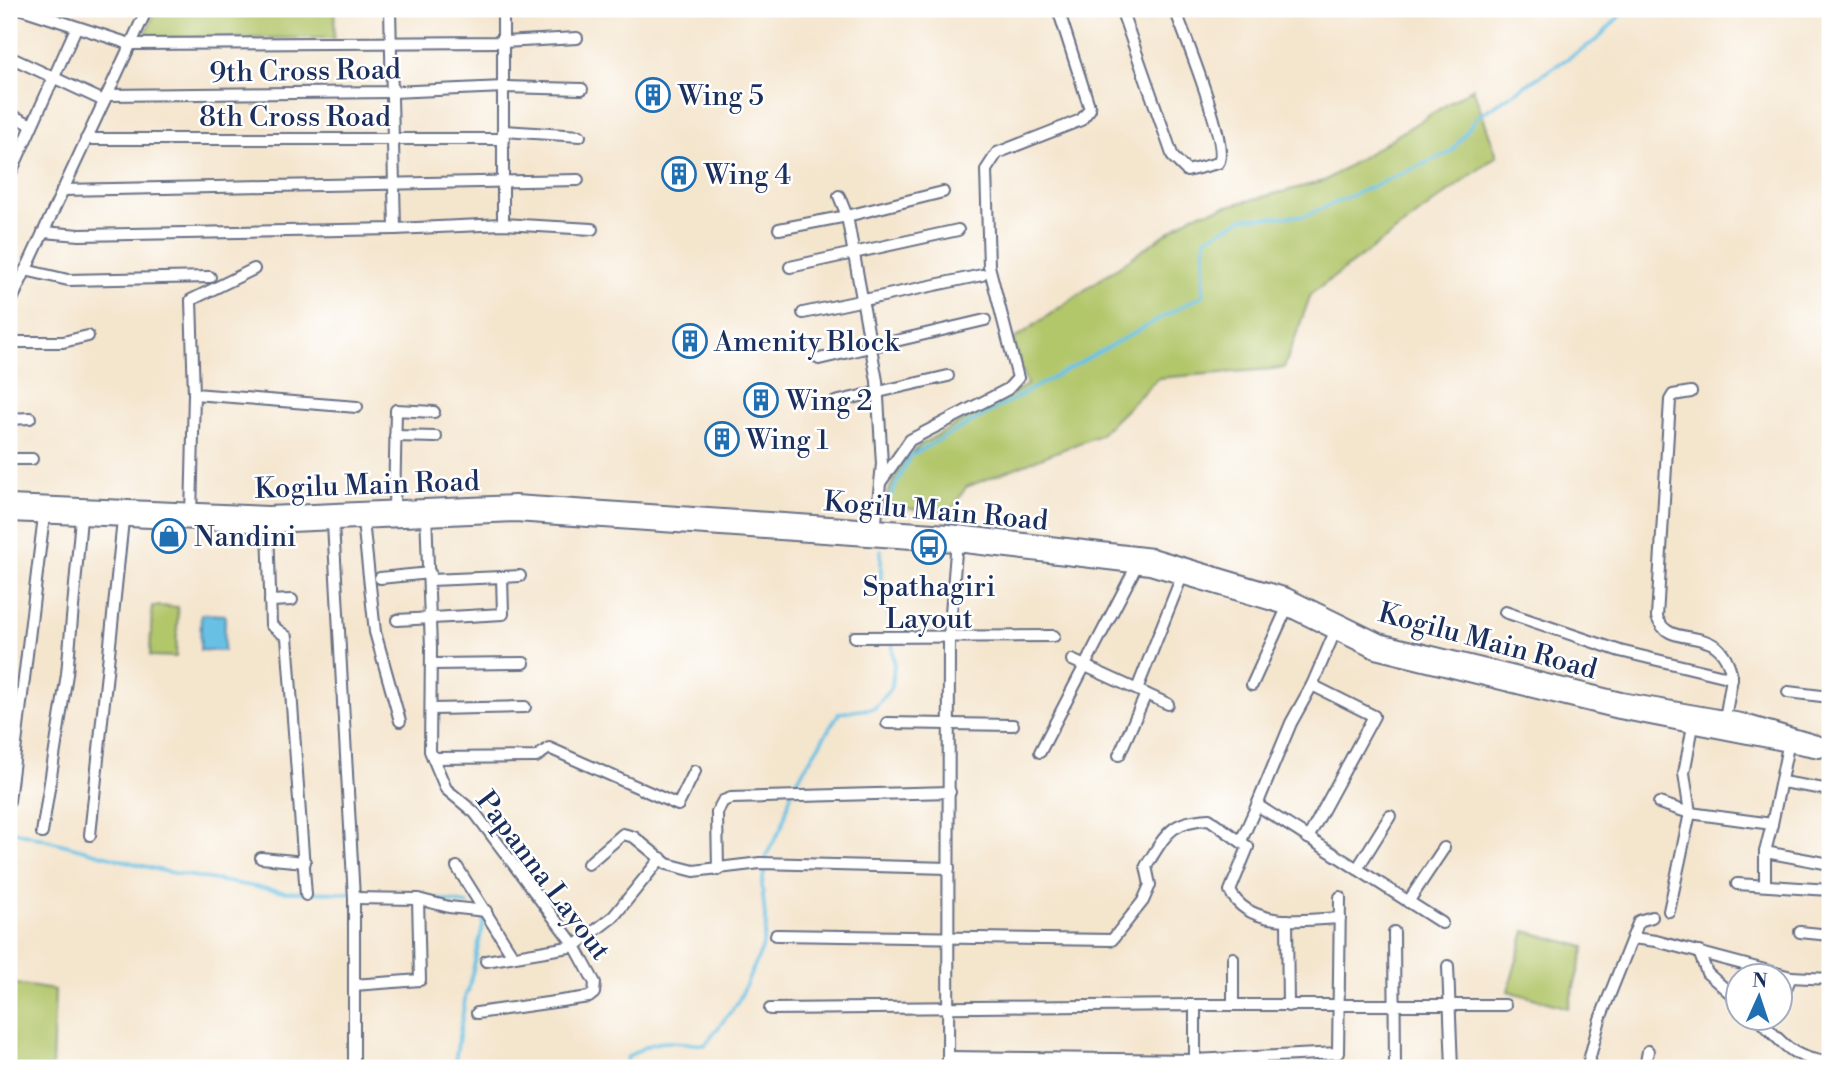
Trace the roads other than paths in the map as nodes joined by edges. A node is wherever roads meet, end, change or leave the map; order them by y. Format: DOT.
graph roads {
  1 [pos="22,9"];
  2 [pos="146,9"];
  3 [pos="390,9"];
  4 [pos="503,9"];
  5 [pos="1058,9"];
  6 [pos="1121,9"];
  7 [pos="1175,9"];
  8 [pos="76,28"];
  9 [pos="577,38"];
  10 [pos="390,41"];
  11 [pos="503,42"];
  12 [pos="130,44"];
  13 [pos="16,60"];
  14 [pos="54,78"];
  15 [pos="504,87"];
  16 [pos="582,89"];
  17 [pos="392,92"];
  18 [pos="105,98"];
  19 [pos="9,114"];
  20 [pos="32,125"];
  21 [pos="504,135"];
  22 [pos="580,136"];
  23 [pos="393,138"];
  24 [pos="86,139"];
  25 [pos="9,177"];
  26 [pos="578,180"];
  27 [pos="503,181"];
  28 [pos="394,185"];
  29 [pos="62,190"];
  30 [pos="943,192"];
  31 [pos="839,195"];
  32 [pos="847,216"];
  33 [pos="503,224"];
  34 [pos="396,229"];
  35 [pos="592,229"];
  36 [pos="779,229"];
  37 [pos="958,230"];
  38 [pos="43,232"];
  39 [pos="853,252"];
  40 [pos="790,267"];
  41 [pos="254,269"];
  42 [pos="25,270"];
  43 [pos="982,275"];
  44 [pos="210,277"];
  45 [pos="862,300"];
  46 [pos="9,306"];
  47 [pos="803,313"];
  48 [pos="985,320"];
  49 [pos="88,336"];
  50 [pos="9,342"];
  51 [pos="871,347"];
  52 [pos="819,359"];
  53 [pos="948,376"];
  54 [pos="877,391"];
  55 [pos="1691,392"];
  56 [pos="194,394"];
  57 [pos="835,402"];
  58 [pos="357,407"];
  59 [pos="434,412"];
  60 [pos="30,418"];
  61 [pos="9,419"];
  62 [pos="395,436"];
  63 [pos="436,437"];
  64 [pos="9,458"];
  65 [pos="32,459"];
  66 [pos="880,483"];
  67 [pos="9,503"];
  68 [pos="394,508"];
  69 [pos="426,512"];
  70 [pos="9,514"];
  71 [pos="44,516"];
  72 [pos="191,517"];
  73 [pos="80,518"];
  74 [pos="123,520"];
  75 [pos="363,521"];
  76 [pos="334,524"];
  77 [pos="268,525"];
  78 [pos="875,532"];
  79 [pos="958,539"];
  80 [pos="1136,565"];
  81 [pos="430,576"];
  82 [pos="520,576"];
  83 [pos="1182,576"];
  84 [pos="502,577"];
  85 [pos="380,578"];
  86 [pos="292,600"];
  87 [pos="270,601"];
  88 [pos="1287,608"];
  89 [pos="1505,612"];
  90 [pos="430,617"];
  91 [pos="397,620"];
  92 [pos="1338,626"];
  93 [pos="855,636"];
  94 [pos="1055,636"];
  95 [pos="949,637"];
  96 [pos="1072,660"];
  97 [pos="524,663"];
  98 [pos="431,664"];
  99 [pos="1084,666"];
  100 [pos="1732,678"];
  101 [pos="1252,685"];
  102 [pos="1312,685"];
  103 [pos="1141,692"];
  104 [pos="1788,692"];
  105 [pos="1830,697"];
  106 [pos="1168,704"];
  107 [pos="525,707"];
  108 [pos="432,709"];
  109 [pos="1726,719"];
  110 [pos="400,721"];
  111 [pos="887,723"];
  112 [pos="950,724"];
  113 [pos="1013,725"];
  114 [pos="1693,726"];
  115 [pos="1756,732"];
  116 [pos="1788,746"];
  117 [pos="1830,747"];
  118 [pos="1040,752"];
  119 [pos="1830,753"];
  120 [pos="1119,755"];
  121 [pos="433,758"];
  122 [pos="695,771"];
  123 [pos="1782,782"];
  124 [pos="1830,790"];
  125 [pos="950,792"];
  126 [pos="9,801"];
  127 [pos="1659,803"];
  128 [pos="1257,805"];
  129 [pos="1690,813"];
  130 [pos="1390,816"];
  131 [pos="1772,824"];
  132 [pos="42,833"];
  133 [pos="90,835"];
  134 [pos="1308,838"];
  135 [pos="1241,841"];
  136 [pos="1444,848"];
  137 [pos="1765,852"];
  138 [pos="261,858"];
  139 [pos="661,858"];
  140 [pos="304,862"];
  141 [pos="588,864"];
  142 [pos="1830,864"];
  143 [pos="457,867"];
  144 [pos="949,868"];
  145 [pos="1357,869"];
  146 [pos="718,870"];
  147 [pos="1737,884"];
  148 [pos="1765,885"];
  149 [pos="306,890"];
  150 [pos="1830,890"];
  151 [pos="354,893"];
  152 [pos="1340,897"];
  153 [pos="418,899"];
  154 [pos="1408,902"];
  155 [pos="1669,911"];
  156 [pos="484,912"];
  157 [pos="1652,917"];
  158 [pos="1340,918"];
  159 [pos="1287,920"];
  160 [pos="1442,923"];
  161 [pos="1394,932"];
  162 [pos="1800,932"];
  163 [pos="776,935"];
  164 [pos="1830,935"];
  165 [pos="1632,938"];
  166 [pos="949,939"];
  167 [pos="575,946"];
  168 [pos="1699,952"];
  169 [pos="513,956"];
  170 [pos="1233,958"];
  171 [pos="486,961"];
  172 [pos="1736,962"];
  173 [pos="1448,966"];
  174 [pos="1794,977"];
  175 [pos="1830,979"];
  176 [pos="354,985"];
  177 [pos="1724,988"];
  178 [pos="949,1005"];
  179 [pos="1195,1005"];
  180 [pos="1233,1005"];
  181 [pos="1506,1005"];
  182 [pos="1288,1006"];
  183 [pos="1339,1006"];
  184 [pos="1395,1006"];
  185 [pos="1449,1006"];
  186 [pos="770,1009"];
  187 [pos="477,1013"];
  188 [pos="1771,1032"];
  189 [pos="1648,1051"];
  190 [pos="948,1062"];
  191 [pos="1830,1062"];
  192 [pos="1195,1064"];
  193 [pos="354,1068"];
  194 [pos="1395,1068"];
  195 [pos="1452,1068"];
  196 [pos="1587,1068"];
  197 [pos="1645,1068"];
  1 -- 8 [label="street"];
  2 -- 12 [label="street"];
  3 -- 10 [label="street"];
  4 -- 11 [label="street"];
  5 -- 66 [label="street"];
  6 -- 7 [label="street"];
  8 -- 12 [label="street"];
  8 -- 14 [label="street"];
  9 -- 11 [label="street"];
  10 -- 11 [label="street"];
  10 -- 12 [label="street"];
  10 -- 17 [label="street"];
  11 -- 15 [label="street"];
  12 -- 18 [label="street"];
  13 -- 14 [label="street"];
  14 -- 18 [label="street"];
  14 -- 20 [label="street"];
  15 -- 16 [label="street, 9th Cross Road"];
  15 -- 17 [label="street, 9th Cross Road"];
  15 -- 21 [label="street"];
  17 -- 18 [label="street, 9th Cross Road"];
  17 -- 23 [label="street"];
  18 -- 24 [label="street"];
  19 -- 20 [label="street"];
  20 -- 25 [label="street"];
  21 -- 22 [label="street, 8th Cross Road"];
  21 -- 23 [label="street, 8th Cross Road"];
  21 -- 27 [label="street"];
  23 -- 24 [label="street, 8th Cross Road"];
  23 -- 28 [label="street"];
  24 -- 29 [label="street"];
  26 -- 27 [label="street"];
  27 -- 28 [label="street"];
  27 -- 33 [label="street"];
  28 -- 29 [label="street"];
  28 -- 34 [label="street"];
  29 -- 38 [label="street"];
  30 -- 32 [label="street"];
  31 -- 32 [label="street"];
  32 -- 36 [label="street"];
  32 -- 39 [label="street"];
  33 -- 34 [label="street"];
  33 -- 35 [label="street"];
  34 -- 38 [label="street"];
  37 -- 39 [label="street"];
  38 -- 42 [label="street"];
  39 -- 40 [label="street"];
  39 -- 45 [label="street"];
  41 -- 56 [label="street"];
  42 -- 44 [label="street"];
  42 -- 46 [label="street"];
  43 -- 45 [label="street"];
  45 -- 47 [label="street"];
  45 -- 51 [label="street"];
  48 -- 51 [label="street"];
  49 -- 50 [label="street"];
  51 -- 52 [label="street"];
  51 -- 54 [label="street"];
  53 -- 54 [label="street"];
  54 -- 57 [label="street"];
  54 -- 66 [label="street"];
  55 -- 100 [label="street"];
  56 -- 58 [label="street"];
  56 -- 72 [label="street"];
  59 -- 62 [label="street"];
  60 -- 61 [label="street"];
  62 -- 63 [label="street"];
  62 -- 68 [label="street"];
  64 -- 65 [label="street"];
  66 -- 78 [label="street"];
  67 -- 72 [label="main road, Kogilu Main Road"];
  68 -- 69 [label="main road, Kogilu Main Road"];
  68 -- 72 [label="main road, Kogilu Main Road"];
  69 -- 75 [label="main road, Kogilu Main Road"];
  69 -- 78 [label="main road, Kogilu Main Road"];
  69 -- 81 [label="street, Papanna Layout"];
  70 -- 71 [label="main road, Kogilu Main Road"];
  71 -- 73 [label="main road, Kogilu Main Road"];
  71 -- 126 [label="street"];
  72 -- 74 [label="main road, Kogilu Main Road"];
  72 -- 77 [label="main road, Kogilu Main Road"];
  73 -- 74 [label="main road, Kogilu Main Road"];
  73 -- 132 [label="street"];
  74 -- 133 [label="street"];
  75 -- 76 [label="main road, Kogilu Main Road"];
  75 -- 110 [label="street"];
  76 -- 77 [label="main road, Kogilu Main Road"];
  76 -- 151 [label="street"];
  77 -- 87 [label="street"];
  78 -- 79 [label="main road, Kogilu Main Road"];
  79 -- 80 [label="main road, Kogilu Main Road"];
  79 -- 92 [label="main road, Kogilu Main Road"];
  79 -- 95 [label="street"];
  80 -- 83 [label="main road, Kogilu Main Road"];
  80 -- 99 [label="street"];
  81 -- 84 [label="street"];
  81 -- 85 [label="street"];
  81 -- 90 [label="street, Papanna Layout"];
  82 -- 84 [label="street"];
  83 -- 88 [label="main road, Kogilu Main Road"];
  83 -- 103 [label="street"];
  84 -- 90 [label="street"];
  86 -- 87 [label="street"];
  87 -- 140 [label="street"];
  88 -- 92 [label="main road, Kogilu Main Road"];
  88 -- 101 [label="street"];
  89 -- 100 [label="street"];
  90 -- 91 [label="street"];
  90 -- 98 [label="street, Papanna Layout"];
  92 -- 102 [label="street"];
  92 -- 109 [label="main road, Kogilu Main Road"];
  92 -- 114 [label="main road, Kogilu Main Road"];
  93 -- 95 [label="street"];
  94 -- 95 [label="street"];
  95 -- 112 [label="street"];
  96 -- 99 [label="street"];
  97 -- 98 [label="street"];
  98 -- 108 [label="street, Papanna Layout"];
  99 -- 103 [label="street"];
  99 -- 118 [label="street"];
  100 -- 109 [label="street"];
  102 -- 128 [label="street"];
  102 -- 134 [label="street"];
  103 -- 106 [label="street"];
  103 -- 120 [label="street"];
  104 -- 105 [label="street"];
  107 -- 108 [label="street"];
  108 -- 121 [label="street, Papanna Layout"];
  109 -- 115 [label="main road, Kogilu Main Road"];
  111 -- 112 [label="street"];
  112 -- 113 [label="street"];
  112 -- 125 [label="street"];
  114 -- 115 [label="main road, Kogilu Main Road"];
  114 -- 129 [label="street"];
  115 -- 116 [label="main road, Kogilu Main Road"];
  115 -- 117 [label="main road, Kogilu Main Road"];
  116 -- 119 [label="main road, Kogilu Main Road"];
  116 -- 123 [label="street"];
  121 -- 122 [label="street"];
  121 -- 167 [label="street, Papanna Layout"];
  123 -- 124 [label="street"];
  123 -- 131 [label="street"];
  125 -- 144 [label="street"];
  125 -- 146 [label="street"];
  127 -- 129 [label="street"];
  128 -- 134 [label="street"];
  128 -- 135 [label="street"];
  129 -- 131 [label="street"];
  129 -- 155 [label="street"];
  130 -- 145 [label="street"];
  131 -- 137 [label="street"];
  134 -- 145 [label="street"];
  135 -- 159 [label="street"];
  135 -- 166 [label="street"];
  136 -- 154 [label="street"];
  137 -- 142 [label="street"];
  137 -- 148 [label="street"];
  138 -- 140 [label="street"];
  139 -- 141 [label="street"];
  139 -- 146 [label="street"];
  139 -- 167 [label="street"];
  140 -- 149 [label="street"];
  143 -- 156 [label="street"];
  144 -- 146 [label="street"];
  144 -- 166 [label="street"];
  145 -- 154 [label="street"];
  147 -- 148 [label="street"];
  148 -- 150 [label="street"];
  151 -- 153 [label="street"];
  151 -- 176 [label="street"];
  152 -- 158 [label="street"];
  153 -- 156 [label="street"];
  153 -- 176 [label="street"];
  154 -- 160 [label="street"];
  156 -- 169 [label="street"];
  157 -- 165 [label="street"];
  158 -- 159 [label="street"];
  158 -- 183 [label="street"];
  159 -- 182 [label="street"];
  161 -- 184 [label="street"];
  162 -- 164 [label="street"];
  163 -- 166 [label="street"];
  165 -- 168 [label="street"];
  165 -- 196 [label="street"];
  166 -- 178 [label="street"];
  167 -- 169 [label="street"];
  167 -- 187 [label="street, Papanna Layout"];
  168 -- 172 [label="street"];
  168 -- 177 [label="street"];
  169 -- 171 [label="street"];
  170 -- 180 [label="street"];
  173 -- 185 [label="street"];
  174 -- 175 [label="street"];
  176 -- 193 [label="street"];
  178 -- 179 [label="street"];
  178 -- 186 [label="street"];
  178 -- 190 [label="street"];
  179 -- 180 [label="street"];
  179 -- 192 [label="street"];
  180 -- 182 [label="street"];
  181 -- 185 [label="street"];
  182 -- 183 [label="street"];
  183 -- 184 [label="street"];
  183 -- 192 [label="street"];
  184 -- 185 [label="street"];
  184 -- 194 [label="street"];
  185 -- 195 [label="street"];
  188 -- 191 [label="street"];
  189 -- 197 [label="street"];
  190 -- 192 [label="street"];
}
